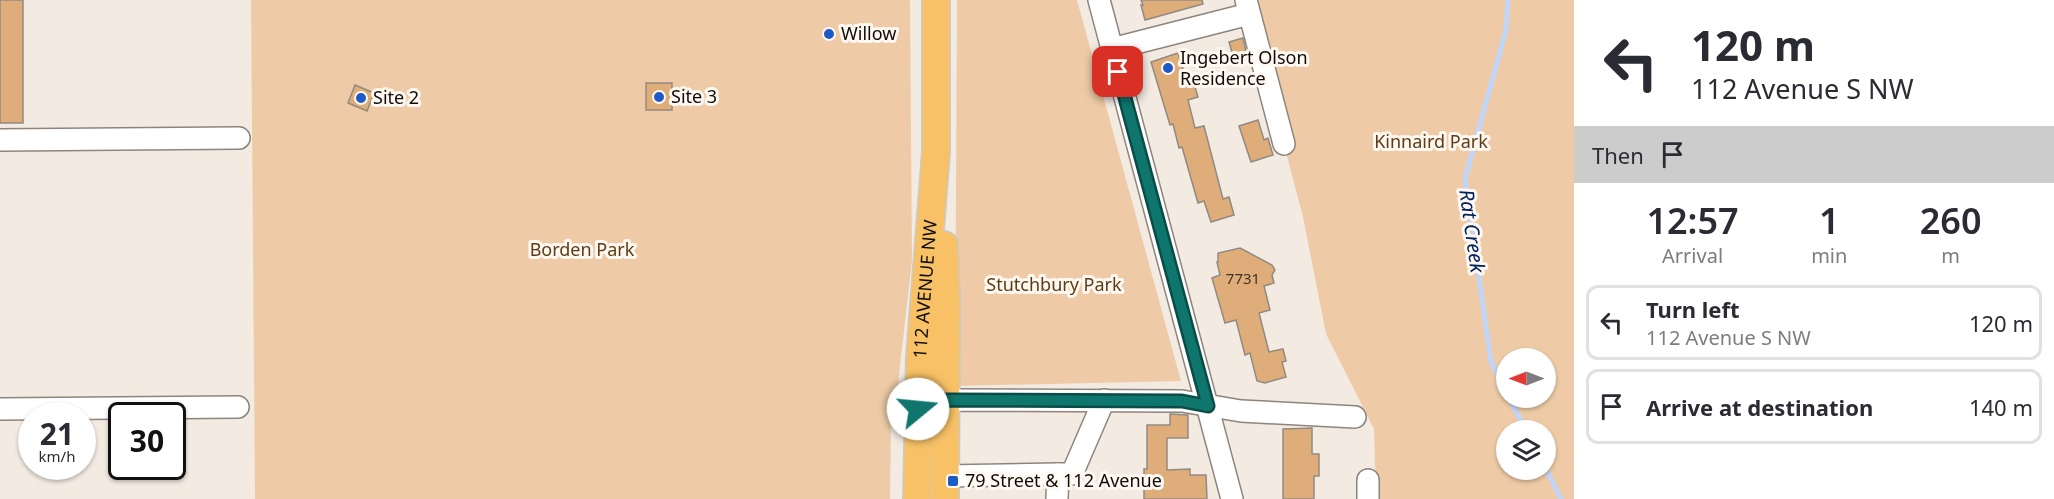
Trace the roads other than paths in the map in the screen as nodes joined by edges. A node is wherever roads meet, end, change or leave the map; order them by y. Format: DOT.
graph roads {
  1 [pos="936,0"];
  2 [pos="1099,0"];
  3 [pos="1247,7"];
  4 [pos="1112,50"];
  5 [pos="239,138"];
  6 [pos="0,140"];
  7 [pos="1284,144"];
  8 [pos="936,152"];
  9 [pos="946,400"];
  10 [pos="1104,400"];
  11 [pos="1208,406"];
  12 [pos="238,407"];
  13 [pos="0,409"];
  14 [pos="918,409"];
  15 [pos="1355,417"];
  16 [pos="1058,474"];
  17 [pos="945,487"];
  18 [pos="917,499"];
  19 [pos="1058,499"];
  20 [pos="1232,499"];
  1 -- 8 [label="main road, 112 AVENUE NW"];
  2 -- 4 [label="street"];
  3 -- 4 [label="street"];
  3 -- 7 [label="street"];
  4 -- 11 [label="street"];
  5 -- 6 [label="street"];
  8 -- 9 [label="main road, 112 AVENUE NW"];
  8 -- 14 [label="main road, 112 AVENUE NW"];
  9 -- 10 [label="street"];
  9 -- 14 [label="street"];
  9 -- 17 [label="main road, 112 AVENUE NW"];
  10 -- 11 [label="street"];
  10 -- 16 [label="street"];
  11 -- 15 [label="street"];
  11 -- 20 [label="street"];
  12 -- 13 [label="street"];
  14 -- 18 [label="main road, 112 AVENUE NW"];
  16 -- 17 [label="street"];
  16 -- 19 [label="street"];
}
